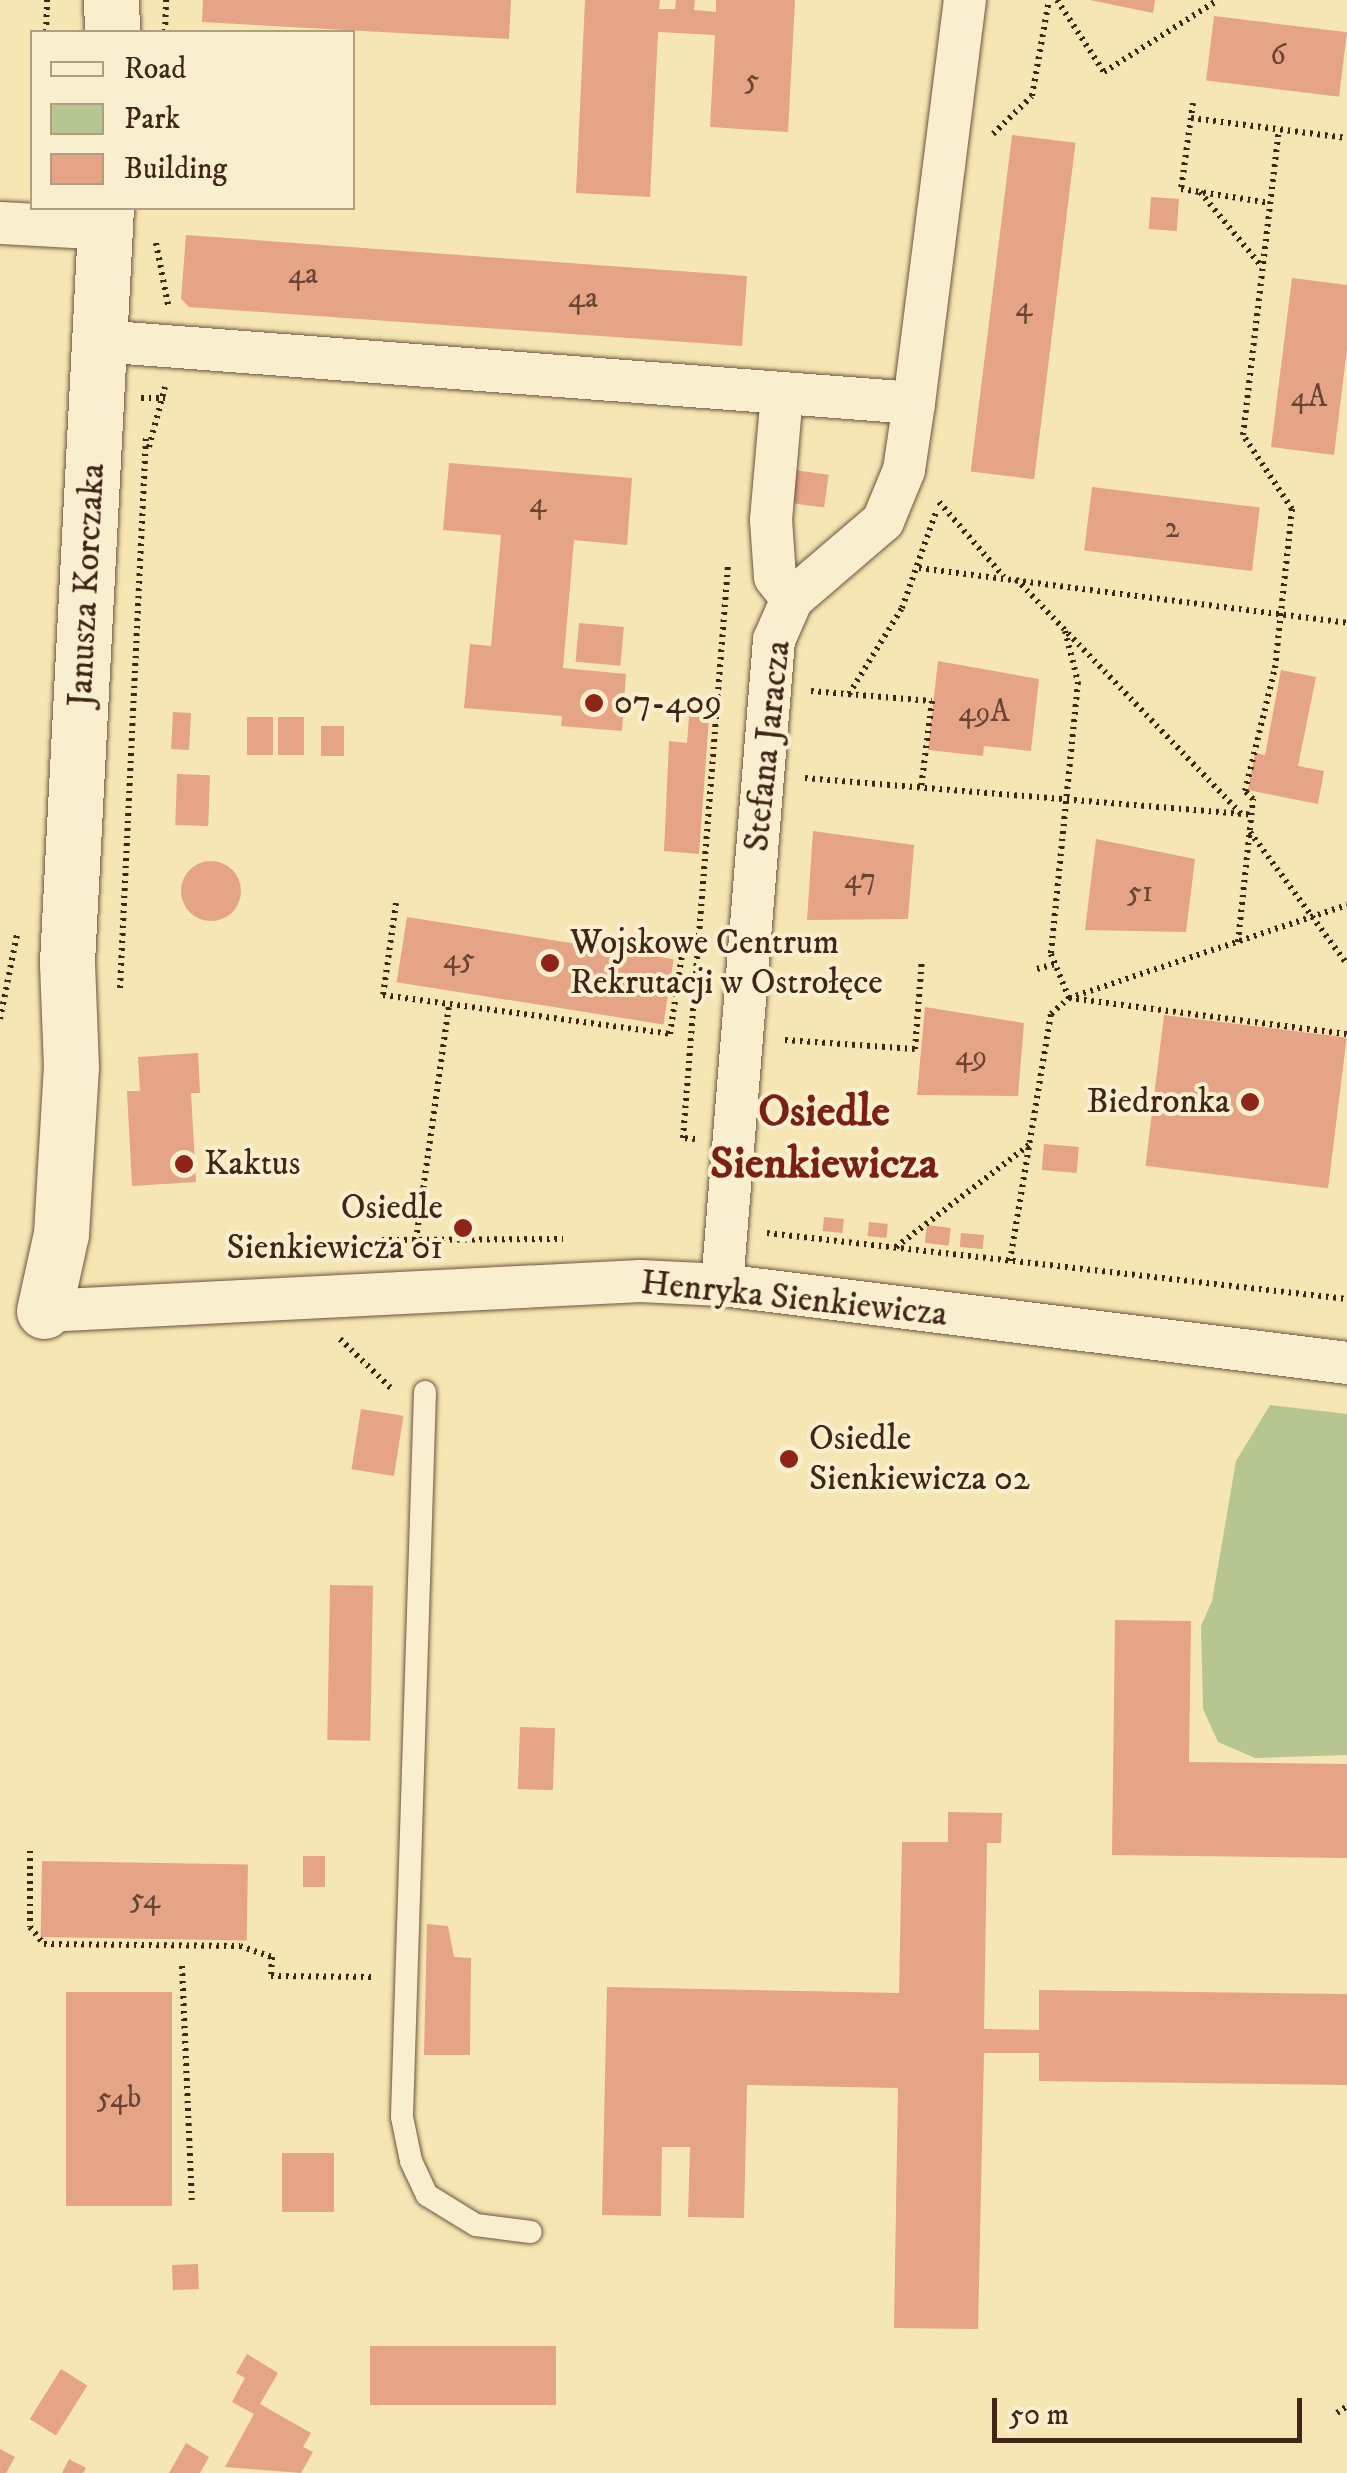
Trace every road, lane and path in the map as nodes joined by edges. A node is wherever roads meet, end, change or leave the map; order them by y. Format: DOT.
graph roads {
  1 [pos="47,0"];
  2 [pos="111,0"];
  3 [pos="166,0"];
  4 [pos="965,0"];
  5 [pos="1057,0"];
  6 [pos="1218,0"];
  7 [pos="46,30"];
  8 [pos="112,30"];
  9 [pos="165,30"];
  10 [pos="1193,103"];
  11 [pos="1191,118"];
  12 [pos="1279,130"];
  13 [pos="1347,138"];
  14 [pos="1200,192"];
  15 [pos="1270,203"];
  16 [pos="106,218"];
  17 [pos="0,222"];
  18 [pos="1263,268"];
  19 [pos="169,310"];
  20 [pos="188,312"];
  21 [pos="98,340"];
  22 [pos="782,394"];
  23 [pos="914,403"];
  24 [pos="147,454"];
  25 [pos="940,502"];
  26 [pos="730,551"];
  27 [pos="919,568"];
  28 [pos="1005,578"];
  29 [pos="1016,578"];
  30 [pos="792,600"];
  31 [pos="1278,614"];
  32 [pos="1347,623"];
  33 [pos="1065,631"];
  34 [pos="810,709"];
  35 [pos="806,761"];
  36 [pos="805,778"];
  37 [pos="922,788"];
  38 [pos="804,798"];
  39 [pos="1066,799"];
  40 [pos="1242,815"];
  41 [pos="1252,816"];
  42 [pos="1250,831"];
  43 [pos="396,903"];
  44 [pos="1347,905"];
  45 [pos="1313,917"];
  46 [pos="684,941"];
  47 [pos="1238,942"];
  48 [pos="922,959"];
  49 [pos="1055,964"];
  50 [pos="1347,964"];
  51 [pos="1036,969"];
  52 [pos="120,990"];
  53 [pos="1069,998"];
  54 [pos="449,1004"];
  55 [pos="787,1021"];
  56 [pos="1347,1034"];
  57 [pos="785,1040"];
  58 [pos="784,1056"];
  59 [pos="1029,1145"];
  60 [pos="701,1159"];
  61 [pos="765,1218"];
  62 [pos="416,1240"];
  63 [pos="582,1241"];
  64 [pos="895,1248"];
  65 [pos="328,1258"];
  66 [pos="1010,1261"];
  67 [pos="722,1285"];
  68 [pos="1347,1299"];
  69 [pos="22,1312"];
  70 [pos="327,1332"];
  71 [pos="358,1338"];
  72 [pos="1347,1363"];
  73 [pos="425,1392"];
  74 [pos="30,1851"];
  75 [pos="182,1966"];
  76 [pos="407,1978"];
  77 [pos="192,2200"];
  78 [pos="531,2232"];
  79 [pos="1347,2406"];
  80 [pos="1337,2412"];
  1 -- 7 [label="path"];
  2 -- 8 [label="street"];
  3 -- 9 [label="path"];
  4 -- 23 [label="street"];
  5 -- 6 [label="path"];
  10 -- 11 [label="path"];
  11 -- 12 [label="path"];
  11 -- 14 [label="path"];
  12 -- 13 [label="path"];
  12 -- 15 [label="path"];
  14 -- 15 [label="path"];
  14 -- 18 [label="path"];
  15 -- 18 [label="path"];
  16 -- 17 [label="street"];
  16 -- 21 [label="street, Janusza Korczaka"];
  18 -- 31 [label="path"];
  19 -- 20 [label="path"];
  21 -- 22 [label="street"];
  21 -- 69 [label="street, Janusza Korczaka"];
  22 -- 23 [label="street"];
  22 -- 30 [label="street, Stefana Jaracza"];
  23 -- 30 [label="street"];
  24 -- 52 [label="path"];
  25 -- 28 [label="path"];
  26 -- 60 [label="path"];
  27 -- 28 [label="path"];
  28 -- 29 [label="path"];
  29 -- 31 [label="path"];
  29 -- 33 [label="path"];
  30 -- 67 [label="street, Stefana Jaracza"];
  31 -- 32 [label="path"];
  31 -- 41 [label="path"];
  33 -- 39 [label="path"];
  33 -- 40 [label="path"];
  34 -- 37 [label="path"];
  35 -- 36 [label="path"];
  36 -- 37 [label="path"];
  36 -- 38 [label="path"];
  37 -- 39 [label="path"];
  39 -- 40 [label="path"];
  39 -- 49 [label="path"];
  40 -- 41 [label="path"];
  41 -- 42 [label="path"];
  42 -- 45 [label="path"];
  42 -- 47 [label="path"];
  43 -- 54 [label="path"];
  44 -- 45 [label="path"];
  45 -- 47 [label="path"];
  45 -- 50 [label="path"];
  46 -- 54 [label="path"];
  47 -- 53 [label="path"];
  48 -- 57 [label="path"];
  49 -- 51 [label="path"];
  49 -- 53 [label="path"];
  53 -- 56 [label="path"];
  53 -- 59 [label="path"];
  54 -- 62 [label="path"];
  55 -- 57 [label="path"];
  57 -- 58 [label="path"];
  59 -- 64 [label="path"];
  59 -- 66 [label="path"];
  61 -- 64 [label="path"];
  62 -- 63 [label="path"];
  62 -- 65 [label="path"];
  64 -- 66 [label="path"];
  66 -- 68 [label="path"];
  67 -- 69 [label="street, Henryka Sienkiewicza"];
  67 -- 72 [label="street, Henryka Sienkiewicza"];
  70 -- 71 [label="path"];
  73 -- 76 [label="lane"];
  74 -- 76 [label="path"];
  75 -- 77 [label="path"];
  76 -- 78 [label="lane"];
  79 -- 80 [label="path"];
}
